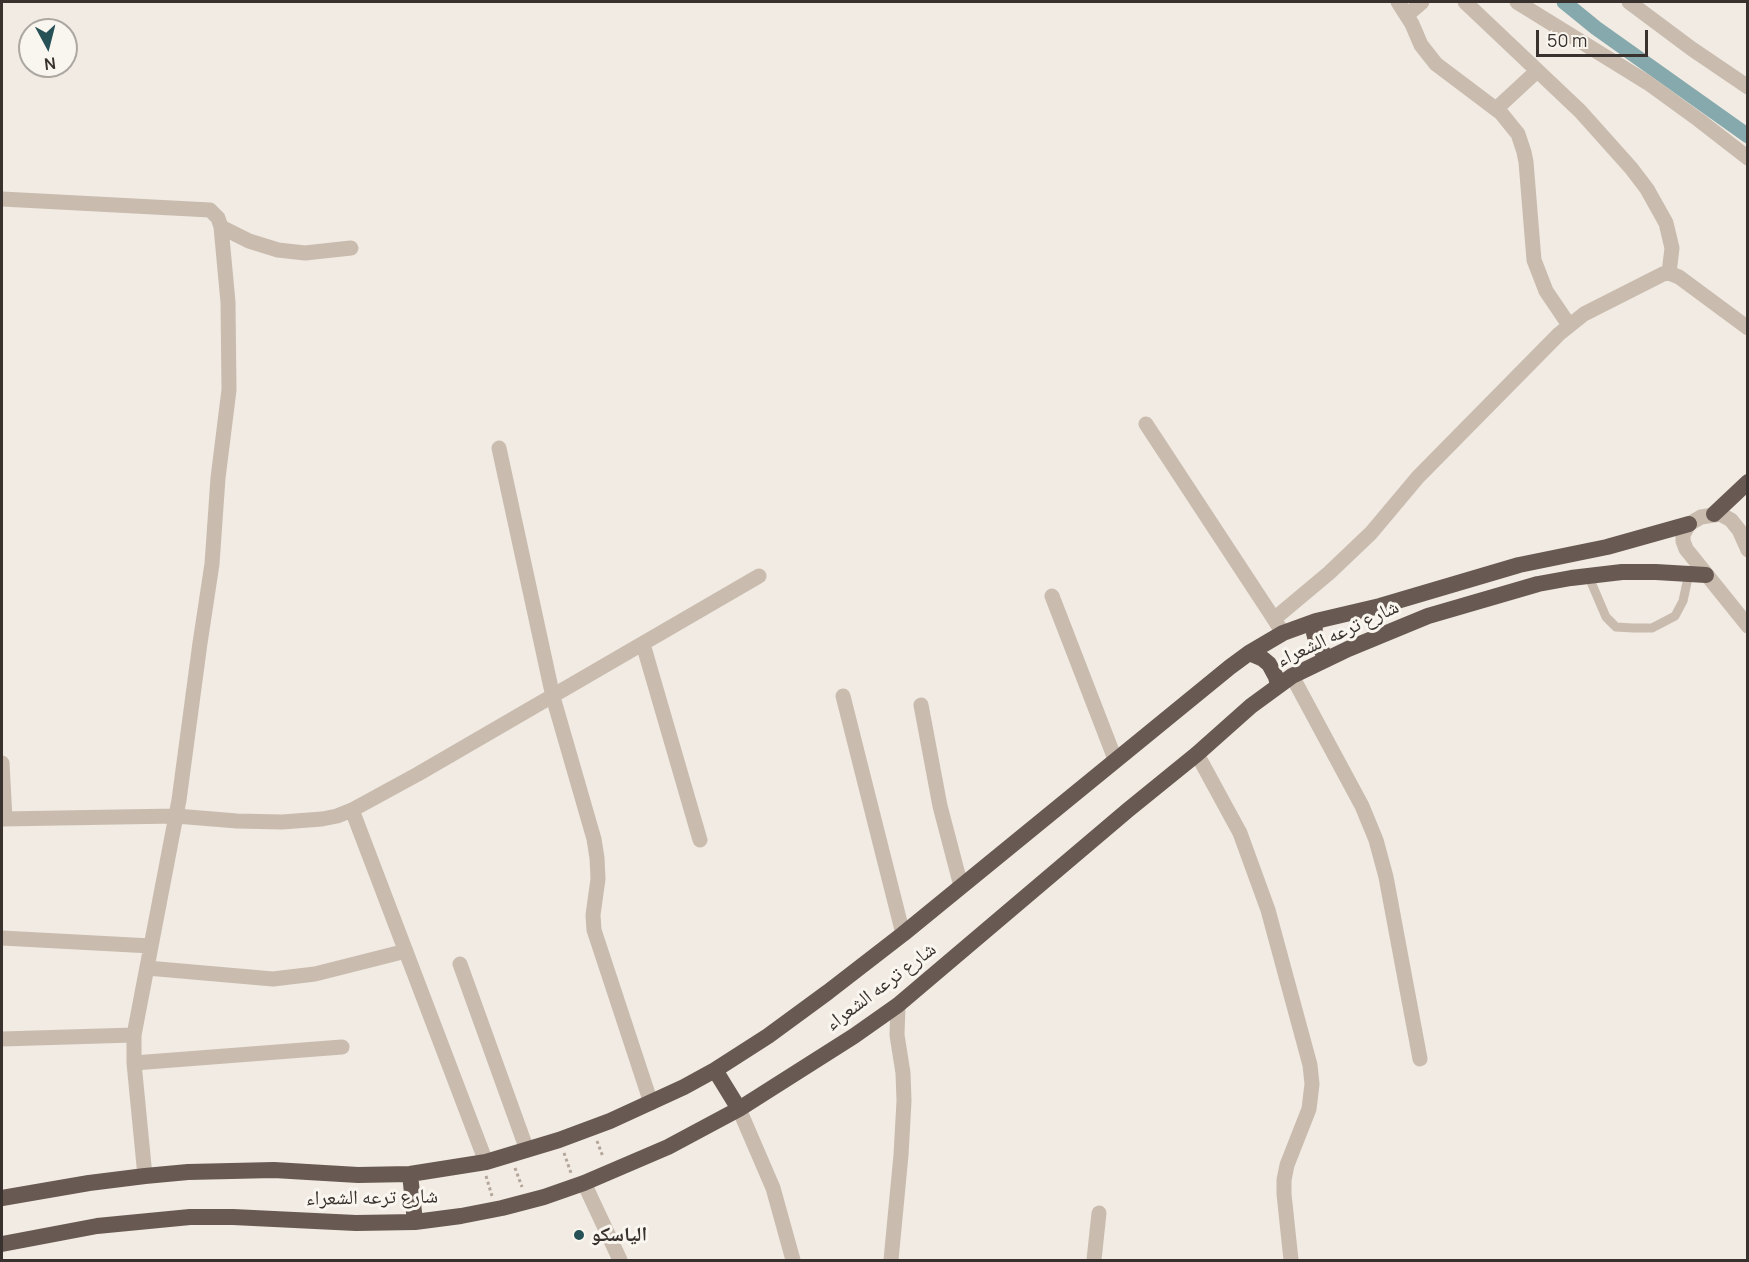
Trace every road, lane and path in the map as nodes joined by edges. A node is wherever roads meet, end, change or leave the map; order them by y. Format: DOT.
graph roads {
  1 [pos="1398,2"];
  2 [pos="1422,2"];
  3 [pos="1465,2"];
  4 [pos="1517,2"];
  5 [pos="1629,2"];
  6 [pos="1407,15"];
  7 [pos="1537,71"];
  8 [pos="1748,87"];
  9 [pos="1496,109"];
  10 [pos="1748,158"];
  11 [pos="2,199"];
  12 [pos="221,227"];
  13 [pos="351,248"];
  14 [pos="1669,273"];
  15 [pos="1569,326"];
  16 [pos="1748,328"];
  17 [pos="1146,424"];
  18 [pos="499,448"];
  19 [pos="1748,482"];
  20 [pos="1714,514"];
  21 [pos="1689,524"];
  22 [pos="1748,550"];
  23 [pos="1698,574"];
  24 [pos="1588,575"];
  25 [pos="759,576"];
  26 [pos="1052,596"];
  27 [pos="1316,621"];
  28 [pos="1278,626"];
  29 [pos="1748,626"];
  30 [pos="643,644"];
  31 [pos="1249,653"];
  32 [pos="1329,658"];
  33 [pos="1285,681"];
  34 [pos="843,696"];
  35 [pos="553,697"];
  36 [pos="921,705"];
  37 [pos="1197,754"];
  38 [pos="1115,759"];
  39 [pos="2,763"];
  40 [pos="352,810"];
  41 [pos="176,816"];
  42 [pos="4,819"];
  43 [pos="700,840"];
  44 [pos="961,886"];
  45 [pos="903,934"];
  46 [pos="2,938"];
  47 [pos="151,946"];
  48 [pos="406,951"];
  49 [pos="460,964"];
  50 [pos="147,968"];
  51 [pos="898,1005"];
  52 [pos="134,1035"];
  53 [pos="2,1039"];
  54 [pos="342,1047"];
  55 [pos="1420,1059"];
  56 [pos="134,1063"];
  57 [pos="715,1070"];
  58 [pos="651,1103"];
  59 [pos="739,1109"];
  60 [pos="592,1128"];
  61 [pos="559,1140"];
  62 [pos="519,1153"];
  63 [pos="485,1162"];
  64 [pos="609,1172"];
  65 [pos="411,1174"];
  66 [pos="145,1176"];
  67 [pos="580,1184"];
  68 [pos="2,1198"];
  69 [pos="526,1201"];
  70 [pos="495,1209"];
  71 [pos="1099,1213"];
  72 [pos="415,1222"];
  73 [pos="2,1243"];
  74 [pos="620,1260"];
  75 [pos="793,1260"];
  76 [pos="891,1260"];
  77 [pos="1094,1260"];
  78 [pos="1291,1260"];
  1 -- 6 [label="street"];
  2 -- 6 [label="street"];
  3 -- 7 [label="street"];
  4 -- 10 [label="street"];
  5 -- 8 [label="street"];
  6 -- 9 [label="street"];
  7 -- 9 [label="street"];
  7 -- 14 [label="street"];
  9 -- 15 [label="street"];
  11 -- 12 [label="street"];
  12 -- 13 [label="street"];
  12 -- 41 [label="street"];
  14 -- 15 [label="street"];
  14 -- 16 [label="street"];
  15 -- 28 [label="street"];
  17 -- 28 [label="street"];
  18 -- 35 [label="street"];
  19 -- 20 [label="highway"];
  20 -- 21 [label="street"];
  20 -- 22 [label="street"];
  21 -- 23 [label="street"];
  21 -- 27 [label="highway, شارع ترعه الشعراء"];
  23 -- 24 [label="highway, شارع ترعه الشعراء"];
  23 -- 24 [label="lane"];
  23 -- 29 [label="street"];
  24 -- 32 [label="highway, شارع ترعه الشعراء"];
  25 -- 30 [label="street"];
  26 -- 38 [label="street"];
  27 -- 28 [label="highway, شارع ترعه الشعراء"];
  27 -- 32 [label="highway"];
  28 -- 31 [label="highway, شارع ترعه الشعراء"];
  30 -- 35 [label="street"];
  30 -- 43 [label="street"];
  31 -- 33 [label="highway"];
  31 -- 38 [label="highway, شارع ترعه الشعراء"];
  32 -- 33 [label="highway, شارع ترعه الشعراء"];
  33 -- 37 [label="highway, شارع ترعه الشعراء"];
  33 -- 55 [label="street"];
  34 -- 45 [label="street"];
  35 -- 40 [label="street"];
  35 -- 58 [label="street"];
  36 -- 44 [label="street"];
  37 -- 51 [label="highway, شارع ترعه الشعراء"];
  37 -- 78 [label="street"];
  38 -- 44 [label="highway, شارع ترعه الشعراء"];
  39 -- 42 [label="street"];
  40 -- 41 [label="street"];
  40 -- 48 [label="street"];
  41 -- 42 [label="street"];
  41 -- 47 [label="street"];
  44 -- 45 [label="highway, شارع ترعه الشعراء"];
  45 -- 57 [label="highway, شارع ترعه الشعراء"];
  46 -- 47 [label="street"];
  47 -- 50 [label="street"];
  48 -- 50 [label="street"];
  48 -- 63 [label="street"];
  49 -- 62 [label="street"];
  50 -- 52 [label="street"];
  51 -- 59 [label="highway, شارع ترعه الشعراء"];
  51 -- 76 [label="street"];
  52 -- 53 [label="street"];
  52 -- 56 [label="street"];
  54 -- 56 [label="street"];
  56 -- 66 [label="street"];
  57 -- 58 [label="highway, شارع ترعه الشعراء"];
  57 -- 59 [label="highway"];
  58 -- 60 [label="highway, شارع ترعه الشعراء"];
  59 -- 64 [label="highway, شارع ترعه الشعراء"];
  59 -- 75 [label="street"];
  60 -- 61 [label="highway, شارع ترعه الشعراء"];
  60 -- 64 [label="path"];
  61 -- 62 [label="highway, شارع ترعه الشعراء"];
  61 -- 67 [label="path"];
  62 -- 63 [label="highway, شارع ترعه الشعراء"];
  62 -- 69 [label="path"];
  63 -- 65 [label="highway, شارع ترعه الشعراء"];
  63 -- 70 [label="path"];
  64 -- 67 [label="highway, شارع ترعه الشعراء"];
  65 -- 66 [label="highway, شارع ترعه الشعراء"];
  65 -- 72 [label="highway"];
  66 -- 68 [label="highway, شارع ترعه الشعراء"];
  67 -- 69 [label="highway, شارع ترعه الشعراء"];
  67 -- 74 [label="street"];
  69 -- 70 [label="highway, شارع ترعه الشعراء"];
  70 -- 72 [label="highway, شارع ترعه الشعراء"];
  71 -- 77 [label="street"];
  72 -- 73 [label="highway, شارع ترعه الشعراء"];
}
